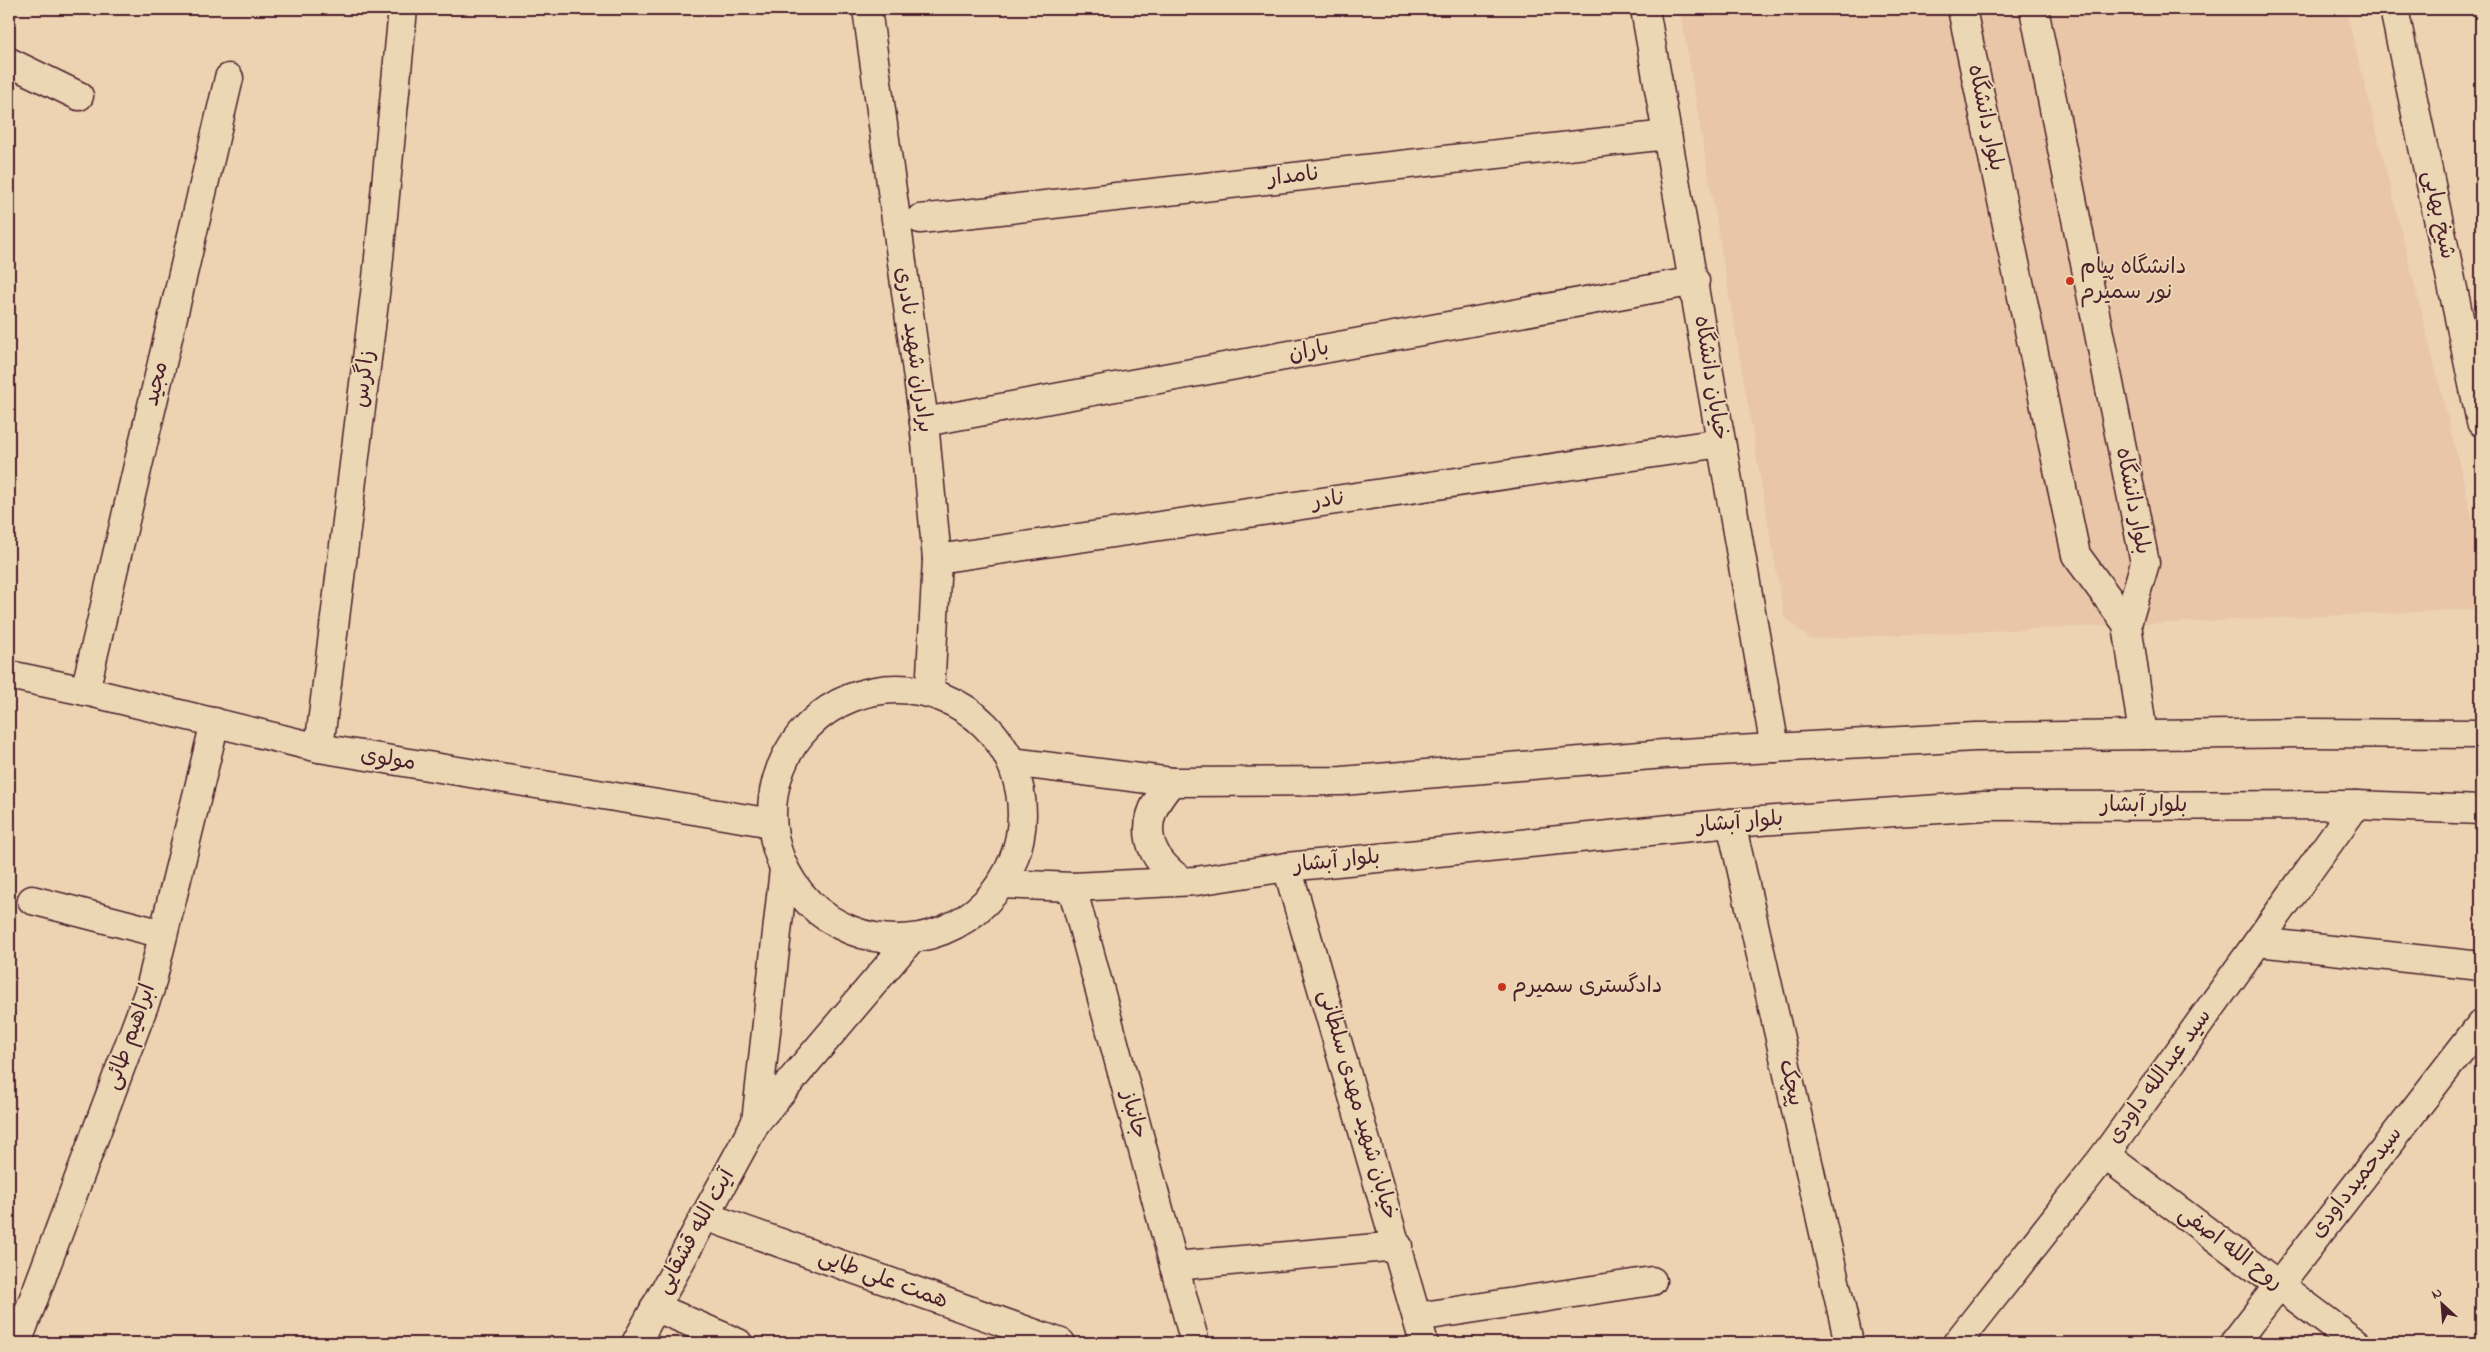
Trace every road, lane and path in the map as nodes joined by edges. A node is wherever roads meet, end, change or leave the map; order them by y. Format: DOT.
graph roads {
  1 [pos="403,9"];
  2 [pos="866,9"];
  3 [pos="1645,9"];
  4 [pos="1962,9"];
  5 [pos="2034,9"];
  6 [pos="2394,9"];
  7 [pos="9,62"];
  8 [pos="229,78"];
  9 [pos="80,96"];
  10 [pos="1668,135"];
  11 [pos="920,219"];
  12 [pos="1695,282"];
  13 [pos="924,422"];
  14 [pos="2481,422"];
  15 [pos="1720,443"];
  16 [pos="937,559"];
  17 [pos="2127,624"];
  18 [pos="9,674"];
  19 [pos="85,691"];
  20 [pos="930,693"];
  21 [pos="215,722"];
  22 [pos="2481,734"];
  23 [pos="2143,735"];
  24 [pos="319,748"];
  25 [pos="1775,748"];
  26 [pos="1012,762"];
  27 [pos="1172,782"];
  28 [pos="2356,806"];
  29 [pos="2481,810"];
  30 [pos="772,823"];
  31 [pos="1731,823"];
  32 [pos="1287,867"];
  33 [pos="784,869"];
  34 [pos="1182,881"];
  35 [pos="1001,884"];
  36 [pos="1072,887"];
  37 [pos="32,900"];
  38 [pos="163,934"];
  39 [pos="911,939"];
  40 [pos="2258,942"];
  41 [pos="2481,966"];
  42 [pos="2481,1024"];
  43 [pos="756,1122"];
  44 [pos="2104,1155"];
  45 [pos="705,1216"];
  46 [pos="1398,1246"];
  47 [pos="1174,1266"];
  48 [pos="1652,1282"];
  49 [pos="2278,1285"];
  50 [pos="655,1307"];
  51 [pos="1417,1317"];
  52 [pos="17,1343"];
  53 [pos="636,1343"];
  54 [pos="738,1343"];
  55 [pos="1061,1343"];
  56 [pos="1195,1343"];
  57 [pos="1424,1343"];
  58 [pos="1849,1343"];
  59 [pos="1957,1343"];
  60 [pos="2234,1343"];
  61 [pos="2356,1343"];
  1 -- 24 [label="street, زاگرس"];
  2 -- 13 [label="street, برادران شهید نادری"];
  3 -- 10 [label="street, خیابان دانشگاه"];
  4 -- 17 [label="street, بلوار دانشگاه"];
  5 -- 17 [label="street, بلوار دانشگاه"];
  6 -- 14 [label="street, شیخ بهایی"];
  7 -- 9 [label="street"];
  8 -- 19 [label="street, مجید"];
  10 -- 11 [label="street, نامدار"];
  10 -- 12 [label="street, خیابان دانشگاه"];
  12 -- 13 [label="street, باران"];
  12 -- 15 [label="street, خیابان دانشگاه"];
  13 -- 16 [label="street, برادران شهید نادری"];
  15 -- 16 [label="street, نادر"];
  15 -- 25 [label="street, خیابان دانشگاه"];
  16 -- 20 [label="street, برادران شهید نادری"];
  17 -- 23 [label="street"];
  18 -- 19 [label="street, مولوی"];
  19 -- 21 [label="street, مولوی"];
  20 -- 26 [label="street"];
  20 -- 30 [label="street"];
  21 -- 24 [label="street, مولوی"];
  21 -- 38 [label="street, ابراهیم طائی"];
  22 -- 23 [label="street"];
  23 -- 25 [label="street"];
  24 -- 30 [label="street, مولوی"];
  25 -- 27 [label="street"];
  26 -- 27 [label="street"];
  26 -- 35 [label="street"];
  27 -- 34 [label="street"];
  28 -- 29 [label="street, بلوار آبشار"];
  28 -- 31 [label="street, بلوار آبشار"];
  28 -- 40 [label="street, سید عبدالله داودی"];
  30 -- 33 [label="street"];
  31 -- 32 [label="street, بلوار آبشار"];
  31 -- 58 [label="street, پیچک"];
  32 -- 34 [label="street, بلوار آبشار"];
  32 -- 46 [label="street, خیابان شهید مهدی سلطانی"];
  33 -- 39 [label="street"];
  33 -- 43 [label="street"];
  34 -- 36 [label="street, بلوار آبشار"];
  35 -- 36 [label="street, بلوار آبشار"];
  35 -- 39 [label="street"];
  36 -- 47 [label="street, جانباز"];
  37 -- 38 [label="street"];
  38 -- 52 [label="street, ابراهیم طائی"];
  39 -- 43 [label="street"];
  40 -- 41 [label="street"];
  40 -- 44 [label="street, سید عبدالله داودی"];
  42 -- 49 [label="street, سیدحمیدداودی"];
  43 -- 45 [label="street, آیت الله قشقایی"];
  44 -- 49 [label="street, روح الله اصفی"];
  44 -- 59 [label="street, سید عبدالله داودی"];
  45 -- 50 [label="street, آیت الله قشقایی"];
  45 -- 55 [label="street, همت علی طایی"];
  46 -- 47 [label="street"];
  46 -- 51 [label="street, خیابان شهید مهدی سلطانی"];
  47 -- 56 [label="street, جانباز"];
  48 -- 51 [label="street"];
  49 -- 60 [label="street, سیدحمیدداودی"];
  49 -- 61 [label="street, روح الله اصفی"];
  50 -- 53 [label="street, آیت الله قشقایی"];
  50 -- 54 [label="street"];
  51 -- 57 [label="street, خیابان شهید مهدی سلطانی"];
}
